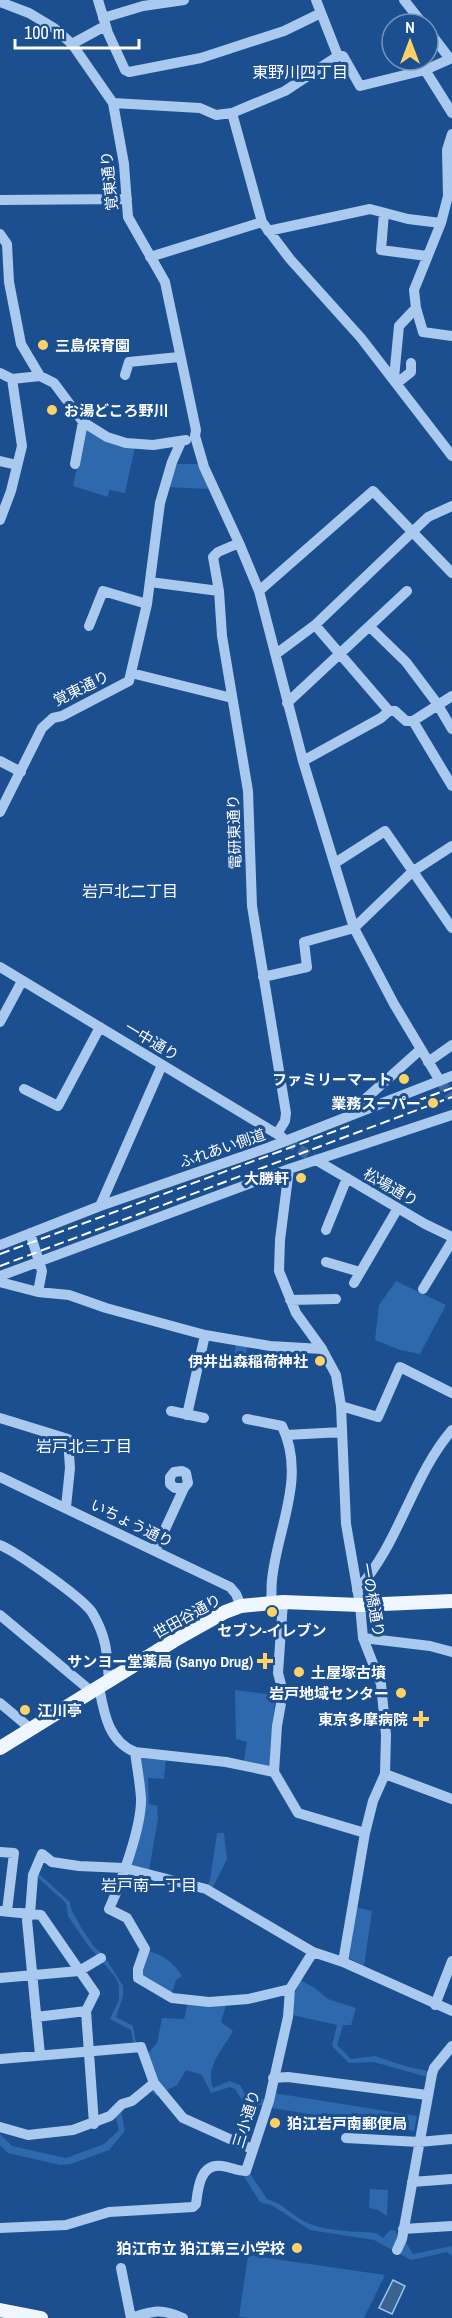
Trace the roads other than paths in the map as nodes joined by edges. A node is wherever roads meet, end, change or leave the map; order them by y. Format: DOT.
graph roads {
  1 [pos="98,0"];
  2 [pos="184,0"];
  3 [pos="316,0"];
  4 [pos="0,2"];
  5 [pos="321,13"];
  6 [pos="104,22"];
  7 [pos="72,44"];
  8 [pos="440,46"];
  9 [pos="338,56"];
  10 [pos="440,63"];
  11 [pos="417,72"];
  12 [pos="426,72"];
  13 [pos="113,102"];
  14 [pos="232,113"];
  15 [pos="452,113"];
  16 [pos="452,134"];
  17 [pos="0,200"];
  18 [pos="127,200"];
  19 [pos="384,213"];
  20 [pos="441,223"];
  21 [pos="265,226"];
  22 [pos="0,234"];
  23 [pos="150,256"];
  24 [pos="427,256"];
  25 [pos="416,308"];
  26 [pos="452,336"];
  27 [pos="179,357"];
  28 [pos="411,363"];
  29 [pos="0,373"];
  30 [pos="126,375"];
  31 [pos="40,376"];
  32 [pos="12,379"];
  33 [pos="395,381"];
  34 [pos="83,422"];
  35 [pos="195,436"];
  36 [pos="181,442"];
  37 [pos="452,456"];
  38 [pos="0,461"];
  39 [pos="75,464"];
  40 [pos="17,465"];
  41 [pos="452,506"];
  42 [pos="0,520"];
  43 [pos="413,532"];
  44 [pos="239,543"];
  45 [pos="452,573"];
  46 [pos="150,582"];
  47 [pos="219,591"];
  48 [pos="259,591"];
  49 [pos="407,591"];
  50 [pos="147,604"];
  51 [pos="315,625"];
  52 [pos="89,626"];
  53 [pos="370,627"];
  54 [pos="276,654"];
  55 [pos="339,656"];
  56 [pos="131,673"];
  57 [pos="452,696"];
  58 [pos="232,698"];
  59 [pos="287,703"];
  60 [pos="438,705"];
  61 [pos="389,711"];
  62 [pos="413,721"];
  63 [pos="452,729"];
  64 [pos="0,761"];
  65 [pos="303,761"];
  66 [pos="21,772"];
  67 [pos="452,786"];
  68 [pos="0,813"];
  69 [pos="452,846"];
  70 [pos="335,863"];
  71 [pos="412,872"];
  72 [pos="354,928"];
  73 [pos="452,928"];
  74 [pos="0,967"];
  75 [pos="263,977"];
  76 [pos="22,981"];
  77 [pos="0,1022"];
  78 [pos="100,1027"];
  79 [pos="452,1045"];
  80 [pos="420,1050"];
  81 [pos="428,1062"];
  82 [pos="162,1065"];
  83 [pos="452,1076"];
  84 [pos="440,1081"];
  85 [pos="24,1089"];
  86 [pos="363,1111"];
  87 [pos="452,1115"];
  88 [pos="277,1134"];
  89 [pos="287,1141"];
  90 [pos="316,1160"];
  91 [pos="289,1169"];
  92 [pos="347,1178"];
  93 [pos="100,1206"];
  94 [pos="398,1208"];
  95 [pos="326,1230"];
  96 [pos="30,1233"];
  97 [pos="452,1237"];
  98 [pos="452,1241"];
  99 [pos="0,1245"];
  100 [pos="39,1261"];
  101 [pos="326,1262"];
  102 [pos="0,1276"];
  103 [pos="0,1282"];
  104 [pos="423,1289"];
  105 [pos="38,1292"];
  106 [pos="336,1299"];
  107 [pos="290,1300"];
  108 [pos="206,1335"];
  109 [pos="322,1349"];
  110 [pos="452,1394"];
  111 [pos="341,1406"];
  112 [pos="171,1411"];
  113 [pos="187,1415"];
  114 [pos="204,1418"];
  115 [pos="0,1419"];
  116 [pos="247,1419"];
  117 [pos="452,1430"];
  118 [pos="342,1432"];
  119 [pos="286,1435"];
  120 [pos="0,1477"];
  121 [pos="184,1488"];
  122 [pos="66,1507"];
  123 [pos="3,1546"];
  124 [pos="155,1551"];
  125 [pos="0,1559"];
  126 [pos="357,1590"];
  127 [pos="452,1600"];
  128 [pos="277,1603"];
  129 [pos="360,1605"];
  130 [pos="241,1606"];
  131 [pos="0,1615"];
  132 [pos="363,1638"];
  133 [pos="452,1652"];
  134 [pos="100,1686"];
  135 [pos="0,1703"];
  136 [pos="31,1729"];
  137 [pos="0,1748"];
  138 [pos="135,1752"];
  139 [pos="274,1772"];
  140 [pos="386,1774"];
  141 [pos="452,1799"];
  142 [pos="365,1833"];
  143 [pos="0,1852"];
  144 [pos="124,1868"];
  145 [pos="3,1911"];
  146 [pos="30,1914"];
  147 [pos="313,1952"];
  148 [pos="101,1958"];
  149 [pos="452,1961"];
  150 [pos="343,1962"];
  151 [pos="80,1971"];
  152 [pos="31,1975"];
  153 [pos="0,1978"];
  154 [pos="290,1989"];
  155 [pos="435,2005"];
  156 [pos="87,2011"];
  157 [pos="452,2011"];
  158 [pos="36,2017"];
  159 [pos="452,2046"];
  160 [pos="90,2052"];
  161 [pos="40,2055"];
  162 [pos="0,2059"];
  163 [pos="273,2078"];
  164 [pos="154,2083"];
  165 [pos="428,2095"];
  166 [pos="94,2124"];
  167 [pos="0,2127"];
  168 [pos="346,2138"];
  169 [pos="452,2139"];
  170 [pos="419,2142"];
  171 [pos="252,2149"];
  172 [pos="452,2179"];
  173 [pos="412,2182"];
  174 [pos="452,2226"];
  175 [pos="0,2228"];
  176 [pos="404,2229"];
  177 [pos="397,2250"];
  178 [pos="121,2268"];
  179 [pos="0,2310"];
  180 [pos="41,2318"];
  181 [pos="183,2318"];
  1 -- 6 [label="street"];
  2 -- 6 [label="street"];
  3 -- 5 [label="street"];
  4 -- 7 [label="street, 覚東通り"];
  5 -- 6 [label="street"];
  5 -- 9 [label="street"];
  6 -- 7 [label="street"];
  7 -- 13 [label="street, 覚東通り"];
  8 -- 10 [label="street"];
  9 -- 11 [label="street"];
  9 -- 14 [label="street"];
  12 -- 15 [label="street"];
  13 -- 14 [label="street"];
  13 -- 18 [label="street, 覚東通り"];
  14 -- 21 [label="street"];
  16 -- 20 [label="street"];
  17 -- 18 [label="street"];
  18 -- 23 [label="street, 覚東通り"];
  19 -- 20 [label="street"];
  19 -- 21 [label="street"];
  19 -- 24 [label="street"];
  20 -- 24 [label="street"];
  21 -- 23 [label="street"];
  21 -- 33 [label="street"];
  22 -- 31 [label="street"];
  23 -- 27 [label="street, 覚東通り"];
  24 -- 25 [label="street"];
  25 -- 26 [label="street"];
  25 -- 33 [label="street"];
  27 -- 30 [label="street"];
  27 -- 35 [label="street, 覚東通り"];
  28 -- 33 [label="street"];
  29 -- 32 [label="street"];
  31 -- 32 [label="street"];
  31 -- 34 [label="street"];
  32 -- 40 [label="street"];
  33 -- 37 [label="street"];
  34 -- 36 [label="street"];
  34 -- 39 [label="street"];
  35 -- 36 [label="street"];
  35 -- 44 [label="street, 覚東通り"];
  36 -- 46 [label="street, 覚東通り"];
  38 -- 40 [label="street"];
  40 -- 42 [label="street"];
  41 -- 43 [label="street"];
  43 -- 45 [label="street"];
  43 -- 48 [label="street"];
  43 -- 51 [label="street"];
  44 -- 47 [label="street, 電研東通り"];
  44 -- 48 [label="street, 覚東通り"];
  46 -- 47 [label="street"];
  46 -- 50 [label="street, 覚東通り"];
  47 -- 58 [label="street, 電研東通り"];
  48 -- 54 [label="street, 覚東通り"];
  49 -- 53 [label="street"];
  50 -- 52 [label="street"];
  50 -- 56 [label="street, 覚東通り"];
  51 -- 54 [label="street"];
  51 -- 55 [label="street"];
  53 -- 55 [label="street"];
  53 -- 60 [label="street"];
  54 -- 59 [label="street, 覚東通り"];
  55 -- 59 [label="street"];
  55 -- 61 [label="street"];
  56 -- 58 [label="street"];
  56 -- 66 [label="street, 覚東通り"];
  57 -- 60 [label="street"];
  58 -- 75 [label="street, 電研東通り"];
  59 -- 65 [label="street, 覚東通り"];
  60 -- 62 [label="street"];
  60 -- 63 [label="street"];
  61 -- 62 [label="street"];
  61 -- 65 [label="street"];
  62 -- 67 [label="street"];
  64 -- 66 [label="street"];
  65 -- 70 [label="street, 覚東通り"];
  66 -- 68 [label="street, 覚東通り"];
  69 -- 71 [label="street"];
  70 -- 71 [label="street"];
  70 -- 72 [label="street, 覚東通り"];
  71 -- 72 [label="street"];
  71 -- 73 [label="street"];
  72 -- 75 [label="street"];
  72 -- 80 [label="street, 覚東通り"];
  74 -- 76 [label="street, 一中通り"];
  75 -- 88 [label="street, 電研東通り"];
  76 -- 77 [label="street"];
  76 -- 78 [label="street, 一中通り"];
  78 -- 82 [label="street, 一中通り"];
  78 -- 85 [label="street"];
  79 -- 81 [label="street"];
  80 -- 81 [label="street, 覚東通り"];
  80 -- 86 [label="street"];
  81 -- 84 [label="street, 覚東通り"];
  82 -- 88 [label="street, 一中通り"];
  82 -- 93 [label="street"];
  83 -- 84 [label="street, ふれあい側道"];
  84 -- 86 [label="street, ふれあい側道"];
  86 -- 89 [label="street, ふれあい側道"];
  87 -- 90 [label="street"];
  88 -- 89 [label="street, 一中通り"];
  89 -- 93 [label="street, ふれあい側道"];
  90 -- 91 [label="street"];
  90 -- 92 [label="street, 松場通り"];
  91 -- 100 [label="street"];
  91 -- 107 [label="street, 一の橋通り"];
  92 -- 94 [label="street, 松場通り"];
  92 -- 95 [label="street"];
  93 -- 96 [label="street, ふれあい側道"];
  94 -- 97 [label="street, 松場通り"];
  94 -- 101 [label="street"];
  96 -- 99 [label="street, ふれあい側道"];
  96 -- 100 [label="street"];
  98 -- 104 [label="street"];
  100 -- 102 [label="street"];
  100 -- 105 [label="street"];
  103 -- 105 [label="street"];
  105 -- 108 [label="street"];
  106 -- 107 [label="street"];
  107 -- 109 [label="street, 一の橋通り"];
  108 -- 109 [label="street"];
  108 -- 113 [label="street"];
  109 -- 111 [label="street, 一の橋通り"];
  110 -- 111 [label="street"];
  111 -- 118 [label="street, 一の橋通り"];
  112 -- 113 [label="street"];
  113 -- 114 [label="street"];
  115 -- 122 [label="street"];
  116 -- 119 [label="street"];
  117 -- 126 [label="street"];
  118 -- 119 [label="street"];
  118 -- 126 [label="street, 一の橋通り"];
  119 -- 128 [label="street"];
  120 -- 122 [label="street, いちょう通り"];
  121 -- 124 [label="street"];
  122 -- 124 [label="street, いちょう通り"];
  123 -- 125 [label="street"];
  123 -- 134 [label="street"];
  124 -- 130 [label="street, いちょう通り"];
  126 -- 129 [label="street, 一の橋通り"];
  127 -- 129 [label="main road, 世田谷通り"];
  128 -- 129 [label="main road, 世田谷通り"];
  128 -- 130 [label="main road, 世田谷通り"];
  128 -- 139 [label="street"];
  129 -- 132 [label="street, 一の橋通り"];
  130 -- 134 [label="main road, 世田谷通り"];
  131 -- 134 [label="street"];
  132 -- 133 [label="street"];
  132 -- 140 [label="street, 一の橋通り"];
  134 -- 136 [label="main road, 世田谷通り"];
  134 -- 138 [label="street"];
  135 -- 136 [label="street"];
  136 -- 137 [label="main road, 世田谷通り"];
  138 -- 139 [label="street"];
  138 -- 144 [label="street"];
  139 -- 142 [label="street"];
  140 -- 141 [label="street"];
  140 -- 142 [label="street, 一の橋通り"];
  142 -- 150 [label="street, 一の橋通り"];
  143 -- 145 [label="street"];
  144 -- 146 [label="street"];
  144 -- 147 [label="street"];
  144 -- 154 [label="street"];
  145 -- 146 [label="street"];
  146 -- 151 [label="street"];
  146 -- 152 [label="street"];
  147 -- 150 [label="street"];
  147 -- 154 [label="street, 三小通り"];
  148 -- 151 [label="street"];
  149 -- 155 [label="street"];
  150 -- 155 [label="street"];
  151 -- 152 [label="street"];
  151 -- 156 [label="street"];
  152 -- 153 [label="street"];
  152 -- 158 [label="street"];
  154 -- 163 [label="street, 三小通り"];
  155 -- 157 [label="street"];
  156 -- 158 [label="street"];
  156 -- 160 [label="street"];
  158 -- 161 [label="street"];
  159 -- 165 [label="street"];
  160 -- 161 [label="street"];
  160 -- 164 [label="street"];
  160 -- 166 [label="street"];
  161 -- 162 [label="street"];
  163 -- 165 [label="street"];
  163 -- 171 [label="street, 三小通り"];
  164 -- 166 [label="street"];
  164 -- 171 [label="street"];
  165 -- 170 [label="street"];
  166 -- 167 [label="street"];
  168 -- 170 [label="street"];
  169 -- 170 [label="street"];
  170 -- 173 [label="street"];
  171 -- 175 [label="street, 三小通り"];
  172 -- 173 [label="street"];
  173 -- 176 [label="street"];
  174 -- 176 [label="street"];
  176 -- 177 [label="street"];
  178 -- 181 [label="street"];
  179 -- 180 [label="main road"];
}
